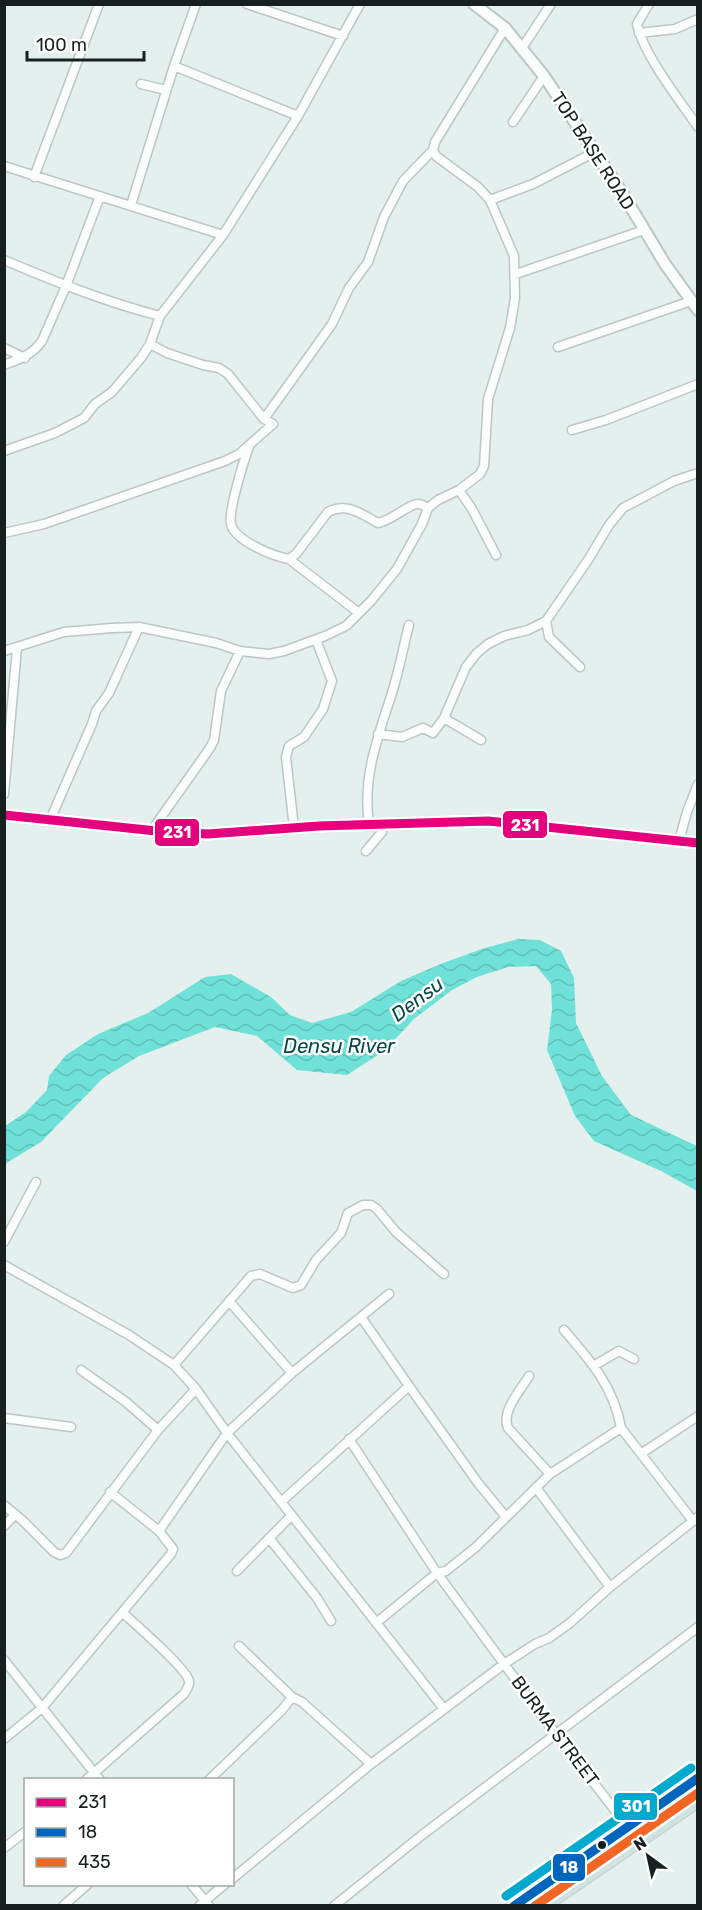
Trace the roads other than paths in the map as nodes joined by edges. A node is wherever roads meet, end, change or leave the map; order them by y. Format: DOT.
graph roads {
  1 [pos="99,4"];
  2 [pos="196,4"];
  3 [pos="247,4"];
  4 [pos="360,4"];
  5 [pos="550,4"];
  6 [pos="648,4"];
  7 [pos="479,6"];
  8 [pos="698,19"];
  9 [pos="505,28"];
  10 [pos="639,33"];
  11 [pos="343,36"];
  12 [pos="522,48"];
  13 [pos="174,66"];
  14 [pos="544,76"];
  15 [pos="141,84"];
  16 [pos="166,90"];
  17 [pos="298,116"];
  18 [pos="696,121"];
  19 [pos="513,122"];
  20 [pos="433,150"];
  21 [pos="595,152"];
  22 [pos="4,166"];
  23 [pos="34,177"];
  24 [pos="100,196"];
  25 [pos="490,200"];
  26 [pos="131,205"];
  27 [pos="644,230"];
  28 [pos="223,235"];
  29 [pos="4,260"];
  30 [pos="516,273"];
  31 [pos="66,286"];
  32 [pos="694,305"];
  33 [pos="160,316"];
  34 [pos="150,344"];
  35 [pos="558,347"];
  36 [pos="4,348"];
  37 [pos="25,358"];
  38 [pos="4,365"];
  39 [pos="698,384"];
  40 [pos="264,419"];
  41 [pos="573,430"];
  42 [pos="250,444"];
  43 [pos="4,451"];
  44 [pos="698,472"];
  45 [pos="459,490"];
  46 [pos="428,508"];
  47 [pos="4,533"];
  48 [pos="496,555"];
  49 [pos="289,559"];
  50 [pos="359,613"];
  51 [pos="546,621"];
  52 [pos="409,625"];
  53 [pos="139,627"];
  54 [pos="316,640"];
  55 [pos="17,648"];
  56 [pos="4,651"];
  57 [pos="240,651"];
  58 [pos="580,667"];
  59 [pos="444,718"];
  60 [pos="378,734"];
  61 [pos="481,740"];
  62 [pos="698,784"];
  63 [pos="4,794"];
  64 [pos="696,795"];
  65 [pos="4,815"];
  66 [pos="50,820"];
  67 [pos="369,824"];
  68 [pos="384,824"];
  69 [pos="294,828"];
  70 [pos="152,830"];
  71 [pos="680,842"];
  72 [pos="698,843"];
  73 [pos="366,851"];
  74 [pos="36,1182"];
  75 [pos="4,1242"];
  76 [pos="4,1265"];
  77 [pos="444,1274"];
  78 [pos="389,1294"];
  79 [pos="229,1300"];
  80 [pos="361,1317"];
  81 [pos="564,1330"];
  82 [pos="634,1359"];
  83 [pos="174,1365"];
  84 [pos="595,1365"];
  85 [pos="81,1371"];
  86 [pos="292,1373"];
  87 [pos="529,1376"];
  88 [pos="409,1386"];
  89 [pos="196,1389"];
  90 [pos="698,1416"];
  91 [pos="4,1418"];
  92 [pos="71,1427"];
  93 [pos="621,1428"];
  94 [pos="158,1430"];
  95 [pos="227,1433"];
  96 [pos="349,1439"];
  97 [pos="642,1453"];
  98 [pos="550,1474"];
  99 [pos="537,1489"];
  100 [pos="110,1492"];
  101 [pos="281,1502"];
  102 [pos="4,1505"];
  103 [pos="15,1515"];
  104 [pos="291,1516"];
  105 [pos="506,1517"];
  106 [pos="695,1519"];
  107 [pos="4,1526"];
  108 [pos="159,1531"];
  109 [pos="269,1538"];
  110 [pos="237,1571"];
  111 [pos="437,1573"];
  112 [pos="610,1587"];
  113 [pos="123,1613"];
  114 [pos="331,1621"];
  115 [pos="376,1623"];
  116 [pos="698,1626"];
  117 [pos="239,1646"];
  118 [pos="4,1660"];
  119 [pos="504,1664"];
  120 [pos="292,1697"];
  121 [pos="42,1708"];
  122 [pos="444,1709"];
  123 [pos="555,1733"];
  124 [pos="4,1739"];
  125 [pos="371,1764"];
  126 [pos="97,1776"];
  127 [pos="210,1778"];
  128 [pos="698,1778"];
  129 [pos="698,1800"];
  130 [pos="628,1827"];
  131 [pos="24,1833"];
  132 [pos="4,1848"];
  133 [pos="234,1877"];
  134 [pos="86,1886"];
  135 [pos="192,1886"];
  136 [pos="223,1886"];
  137 [pos="204,1904"];
  138 [pos="63,1905"];
  139 [pos="334,1905"];
  140 [pos="513,1905"];
  141 [pos="543,1905"];
  1 -- 23 [label="street"];
  2 -- 13 [label="street"];
  3 -- 11 [label="street"];
  4 -- 11 [label="street"];
  5 -- 12 [label="street"];
  6 -- 10 [label="street"];
  7 -- 9 [label="street, TOP BASE ROAD"];
  8 -- 10 [label="street"];
  9 -- 12 [label="street, TOP BASE ROAD"];
  9 -- 20 [label="street"];
  10 -- 18 [label="street"];
  11 -- 17 [label="street"];
  12 -- 14 [label="street, TOP BASE ROAD"];
  13 -- 16 [label="street"];
  13 -- 17 [label="street"];
  14 -- 19 [label="street"];
  14 -- 21 [label="street, TOP BASE ROAD"];
  15 -- 16 [label="street"];
  16 -- 26 [label="street"];
  17 -- 28 [label="street"];
  20 -- 25 [label="street"];
  20 -- 40 [label="street"];
  21 -- 25 [label="street"];
  21 -- 27 [label="street, TOP BASE ROAD"];
  22 -- 23 [label="street"];
  23 -- 24 [label="street"];
  24 -- 26 [label="street"];
  24 -- 31 [label="street"];
  25 -- 30 [label="street"];
  26 -- 28 [label="street"];
  27 -- 30 [label="street"];
  27 -- 32 [label="street, TOP BASE ROAD"];
  28 -- 33 [label="street"];
  29 -- 31 [label="street"];
  30 -- 45 [label="street"];
  31 -- 33 [label="street"];
  31 -- 37 [label="street"];
  32 -- 35 [label="street"];
  33 -- 34 [label="street"];
  34 -- 40 [label="street"];
  34 -- 43 [label="street"];
  36 -- 37 [label="street"];
  37 -- 38 [label="street"];
  39 -- 41 [label="street"];
  40 -- 42 [label="street"];
  42 -- 47 [label="street"];
  42 -- 49 [label="street"];
  44 -- 51 [label="street"];
  45 -- 46 [label="street"];
  45 -- 48 [label="street"];
  46 -- 49 [label="street"];
  46 -- 50 [label="street"];
  49 -- 50 [label="street"];
  50 -- 54 [label="street"];
  51 -- 58 [label="street"];
  51 -- 59 [label="street"];
  52 -- 60 [label="street"];
  53 -- 55 [label="street"];
  53 -- 57 [label="street"];
  53 -- 66 [label="street"];
  54 -- 57 [label="street"];
  54 -- 69 [label="street"];
  55 -- 56 [label="street"];
  55 -- 63 [label="street"];
  57 -- 70 [label="street"];
  59 -- 60 [label="street"];
  59 -- 61 [label="street"];
  60 -- 67 [label="street"];
  62 -- 64 [label="street"];
  64 -- 71 [label="street"];
  65 -- 66 [label="street"];
  66 -- 70 [label="street"];
  67 -- 68 [label="street"];
  67 -- 69 [label="street"];
  68 -- 71 [label="street"];
  68 -- 73 [label="street"];
  69 -- 70 [label="street"];
  71 -- 72 [label="street"];
  74 -- 75 [label="street"];
  76 -- 83 [label="street"];
  77 -- 79 [label="street"];
  78 -- 80 [label="street"];
  79 -- 83 [label="street"];
  79 -- 86 [label="street"];
  80 -- 86 [label="street"];
  80 -- 88 [label="street"];
  81 -- 84 [label="street"];
  82 -- 84 [label="street"];
  83 -- 89 [label="street"];
  84 -- 93 [label="street"];
  85 -- 94 [label="street"];
  86 -- 95 [label="street"];
  87 -- 98 [label="street"];
  88 -- 96 [label="street"];
  88 -- 105 [label="street"];
  89 -- 94 [label="street"];
  89 -- 95 [label="street"];
  90 -- 97 [label="street"];
  91 -- 92 [label="street"];
  93 -- 97 [label="street"];
  93 -- 98 [label="street"];
  94 -- 100 [label="street"];
  95 -- 101 [label="street"];
  95 -- 108 [label="street"];
  96 -- 101 [label="street"];
  96 -- 111 [label="street, BURMA STREET"];
  97 -- 106 [label="street"];
  98 -- 99 [label="street"];
  99 -- 105 [label="street"];
  99 -- 112 [label="street"];
  100 -- 103 [label="street"];
  100 -- 108 [label="street"];
  101 -- 104 [label="street"];
  102 -- 103 [label="street"];
  103 -- 107 [label="street"];
  104 -- 109 [label="street"];
  104 -- 115 [label="street"];
  105 -- 111 [label="street"];
  106 -- 112 [label="street"];
  108 -- 113 [label="street"];
  109 -- 110 [label="street"];
  109 -- 114 [label="street"];
  111 -- 115 [label="street"];
  111 -- 119 [label="street, BURMA STREET"];
  112 -- 119 [label="street"];
  113 -- 121 [label="street"];
  113 -- 126 [label="street"];
  115 -- 122 [label="street"];
  116 -- 123 [label="street"];
  117 -- 120 [label="street"];
  118 -- 121 [label="street"];
  119 -- 122 [label="street"];
  119 -- 123 [label="street, BURMA STREET"];
  120 -- 125 [label="street"];
  120 -- 127 [label="street"];
  121 -- 124 [label="street"];
  121 -- 126 [label="street"];
  122 -- 125 [label="street"];
  123 -- 130 [label="street, BURMA STREET"];
  123 -- 139 [label="street"];
  125 -- 133 [label="street"];
  128 -- 130 [label="highway"];
  129 -- 141 [label="highway"];
  130 -- 140 [label="highway"];
  131 -- 132 [label="street"];
  134 -- 138 [label="street"];
  135 -- 137 [label="street"];
  136 -- 137 [label="street"];
}
